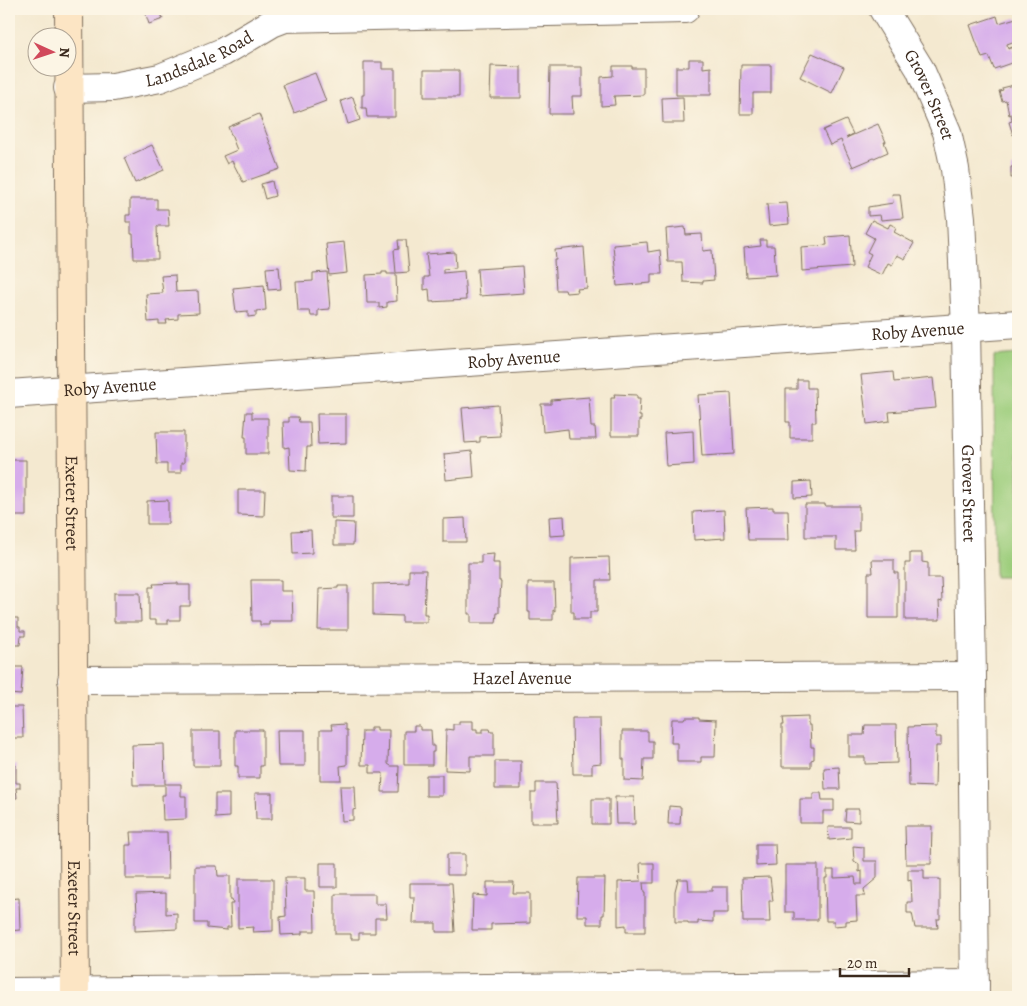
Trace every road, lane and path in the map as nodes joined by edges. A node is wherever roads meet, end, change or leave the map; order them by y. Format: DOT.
graph roads {
  1 [pos="69,9"];
  2 [pos="685,9"];
  3 [pos="883,9"];
  4 [pos="272,16"];
  5 [pos="68,88"];
  6 [pos="1018,324"];
  7 [pos="966,328"];
  8 [pos="70,390"];
  9 [pos="9,394"];
  10 [pos="972,676"];
  11 [pos="72,680"];
  12 [pos="975,991"];
  13 [pos="9,992"];
  14 [pos="75,994"];
  1 -- 5 [label="street, Exeter Street"];
  2 -- 4 [label="street, Landsdale Road"];
  3 -- 7 [label="street, Grover Street"];
  4 -- 5 [label="street, Landsdale Road"];
  5 -- 8 [label="street, Exeter Street"];
  6 -- 7 [label="street, Roby Avenue"];
  7 -- 8 [label="street, Roby Avenue"];
  7 -- 10 [label="street, Grover Street"];
  8 -- 9 [label="street, Roby Avenue"];
  8 -- 11 [label="street, Exeter Street"];
  10 -- 11 [label="street, Hazel Avenue"];
  10 -- 12 [label="street, Grover Street"];
  11 -- 14 [label="street, Exeter Street"];
  12 -- 14 [label="street"];
  13 -- 14 [label="street"];
}
